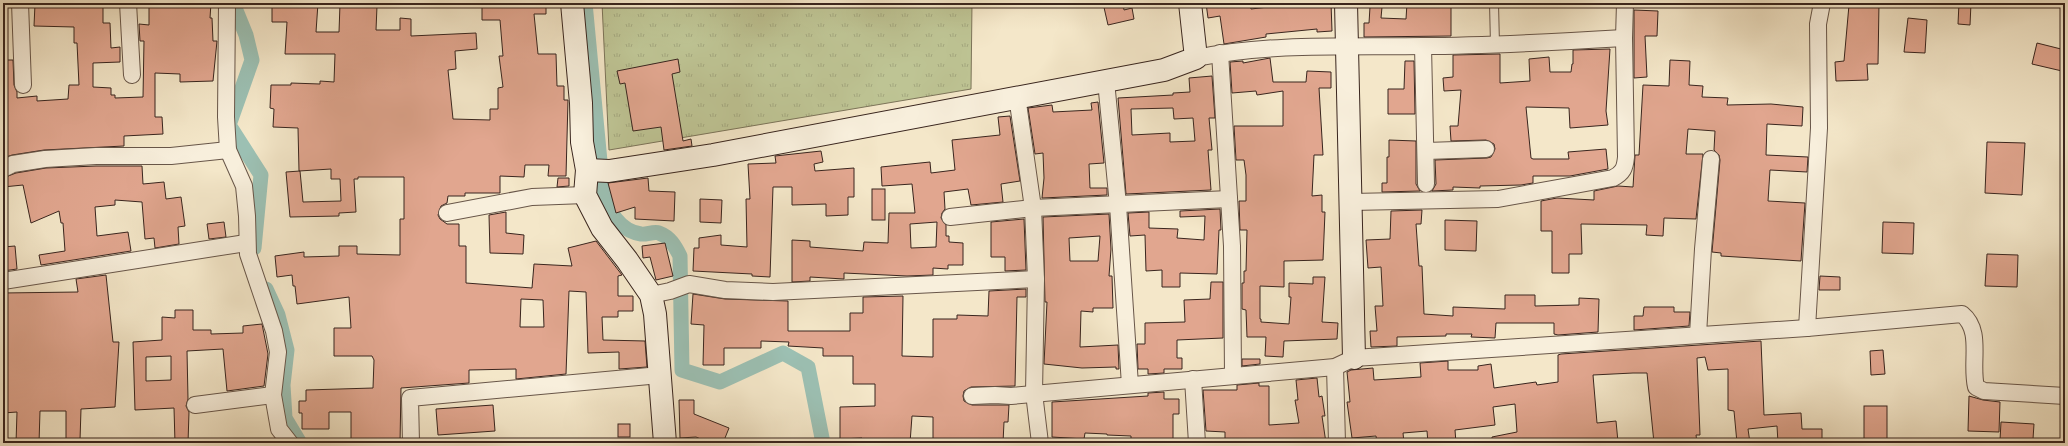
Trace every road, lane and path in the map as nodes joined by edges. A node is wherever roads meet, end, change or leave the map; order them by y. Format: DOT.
graph roads {
  1 [pos="20,3"];
  2 [pos="128,3"];
  3 [pos="227,3"];
  4 [pos="572,3"];
  5 [pos="1190,3"];
  6 [pos="1346,3"];
  7 [pos="1494,3"];
  8 [pos="1625,3"];
  9 [pos="1822,3"];
  10 [pos="1624,38"];
  11 [pos="1495,45"];
  12 [pos="1347,46"];
  13 [pos="1423,46"];
  14 [pos="1220,53"];
  15 [pos="1196,58"];
  16 [pos="132,75"];
  17 [pos="1106,81"];
  18 [pos="23,85"];
  19 [pos="1017,96"];
  20 [pos="1486,149"];
  21 [pos="228,150"];
  22 [pos="1426,151"];
  23 [pos="1711,159"];
  24 [pos="3,169"];
  25 [pos="587,170"];
  26 [pos="1426,184"];
  27 [pos="585,195"];
  28 [pos="1229,199"];
  29 [pos="1352,202"];
  30 [pos="1118,205"];
  31 [pos="1033,208"];
  32 [pos="447,213"];
  33 [pos="950,217"];
  34 [pos="246,243"];
  35 [pos="1036,279"];
  36 [pos="3,281"];
  37 [pos="660,293"];
  38 [pos="1807,328"];
  39 [pos="1698,335"];
  40 [pos="1344,362"];
  41 [pos="660,375"];
  42 [pos="1233,376"];
  43 [pos="1193,379"];
  44 [pos="1130,385"];
  45 [pos="1034,393"];
  46 [pos="273,395"];
  47 [pos="972,396"];
  48 [pos="2065,396"];
  49 [pos="195,405"];
  50 [pos="290,443"];
  51 [pos="411,443"];
  52 [pos="665,443"];
  53 [pos="1040,443"];
  54 [pos="1197,443"];
  55 [pos="1337,443"];
  1 -- 18 [label="street"];
  2 -- 16 [label="street"];
  3 -- 21 [label="street"];
  4 -- 25 [label="main road"];
  5 -- 15 [label="main road"];
  6 -- 12 [label="main road"];
  7 -- 11 [label="lane"];
  8 -- 10 [label="street"];
  9 -- 38 [label="street"];
  10 -- 11 [label="street"];
  10 -- 29 [label="street"];
  11 -- 13 [label="street"];
  12 -- 13 [label="street"];
  12 -- 14 [label="street"];
  12 -- 29 [label="main road"];
  13 -- 22 [label="street"];
  14 -- 15 [label="street"];
  14 -- 28 [label="street"];
  15 -- 17 [label="main road"];
  17 -- 19 [label="main road"];
  17 -- 30 [label="street"];
  19 -- 25 [label="main road"];
  19 -- 31 [label="street"];
  20 -- 22 [label="street"];
  21 -- 24 [label="street"];
  21 -- 34 [label="street"];
  22 -- 26 [label="street"];
  23 -- 39 [label="street"];
  25 -- 27 [label="main road"];
  27 -- 32 [label="street"];
  27 -- 37 [label="main road"];
  28 -- 30 [label="street"];
  28 -- 42 [label="street"];
  29 -- 40 [label="main road"];
  30 -- 31 [label="street"];
  30 -- 44 [label="street"];
  31 -- 33 [label="street"];
  31 -- 35 [label="street"];
  34 -- 36 [label="street"];
  34 -- 46 [label="street"];
  35 -- 37 [label="street"];
  35 -- 45 [label="street"];
  37 -- 41 [label="main road"];
  38 -- 39 [label="street"];
  38 -- 48 [label="street"];
  39 -- 40 [label="street"];
  40 -- 42 [label="street"];
  40 -- 55 [label="street"];
  41 -- 51 [label="street"];
  41 -- 52 [label="main road"];
  42 -- 43 [label="street"];
  43 -- 44 [label="street"];
  43 -- 54 [label="street"];
  44 -- 45 [label="street"];
  45 -- 47 [label="street"];
  45 -- 53 [label="street"];
  46 -- 49 [label="street"];
  46 -- 50 [label="street"];
}
